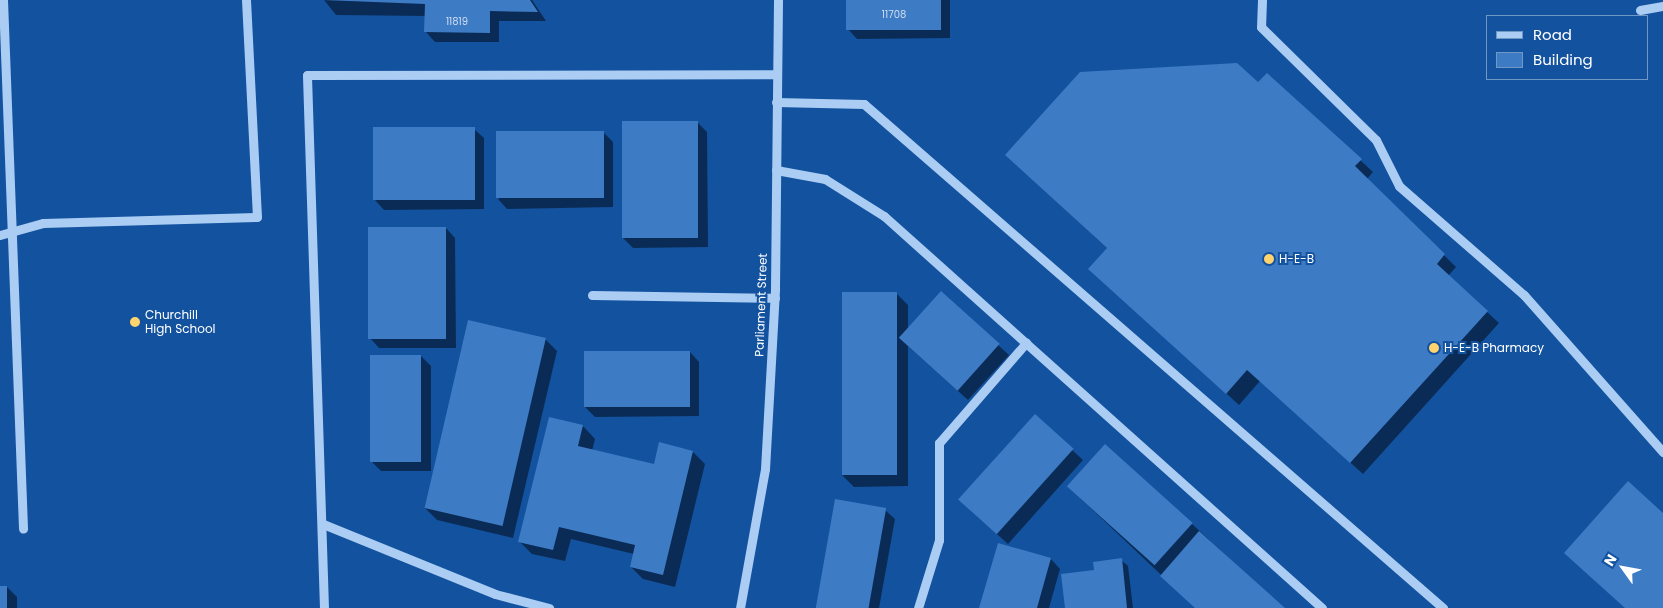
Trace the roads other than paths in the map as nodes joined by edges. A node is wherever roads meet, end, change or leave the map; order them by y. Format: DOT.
graph roads {
  1 [pos="3,0"];
  2 [pos="246,0"];
  3 [pos="778,0"];
  4 [pos="1262,0"];
  5 [pos="1663,6"];
  6 [pos="1640,10"];
  7 [pos="777,74"];
  8 [pos="776,102"];
  9 [pos="776,170"];
  10 [pos="11,232"];
  11 [pos="0,235"];
  12 [pos="592,295"];
  13 [pos="774,298"];
  14 [pos="1026,343"];
  15 [pos="1663,452"];
  16 [pos="323,524"];
  17 [pos="23,530"];
  18 [pos="324,608"];
  19 [pos="549,608"];
  20 [pos="740,608"];
  21 [pos="918,608"];
  22 [pos="1322,608"];
  23 [pos="1443,608"];
  1 -- 10 [label="street"];
  2 -- 10 [label="street"];
  3 -- 7 [label="street, Parliament Street"];
  4 -- 15 [label="street"];
  5 -- 6 [label="street"];
  7 -- 8 [label="street, Parliament Street"];
  7 -- 16 [label="street"];
  8 -- 9 [label="street, Parliament Street"];
  8 -- 23 [label="street"];
  9 -- 13 [label="street, Parliament Street"];
  9 -- 14 [label="street"];
  10 -- 11 [label="street"];
  10 -- 17 [label="street"];
  12 -- 13 [label="street"];
  13 -- 20 [label="street, Parliament Street"];
  14 -- 21 [label="street"];
  14 -- 22 [label="street"];
  16 -- 18 [label="street"];
  16 -- 19 [label="street"];
}
